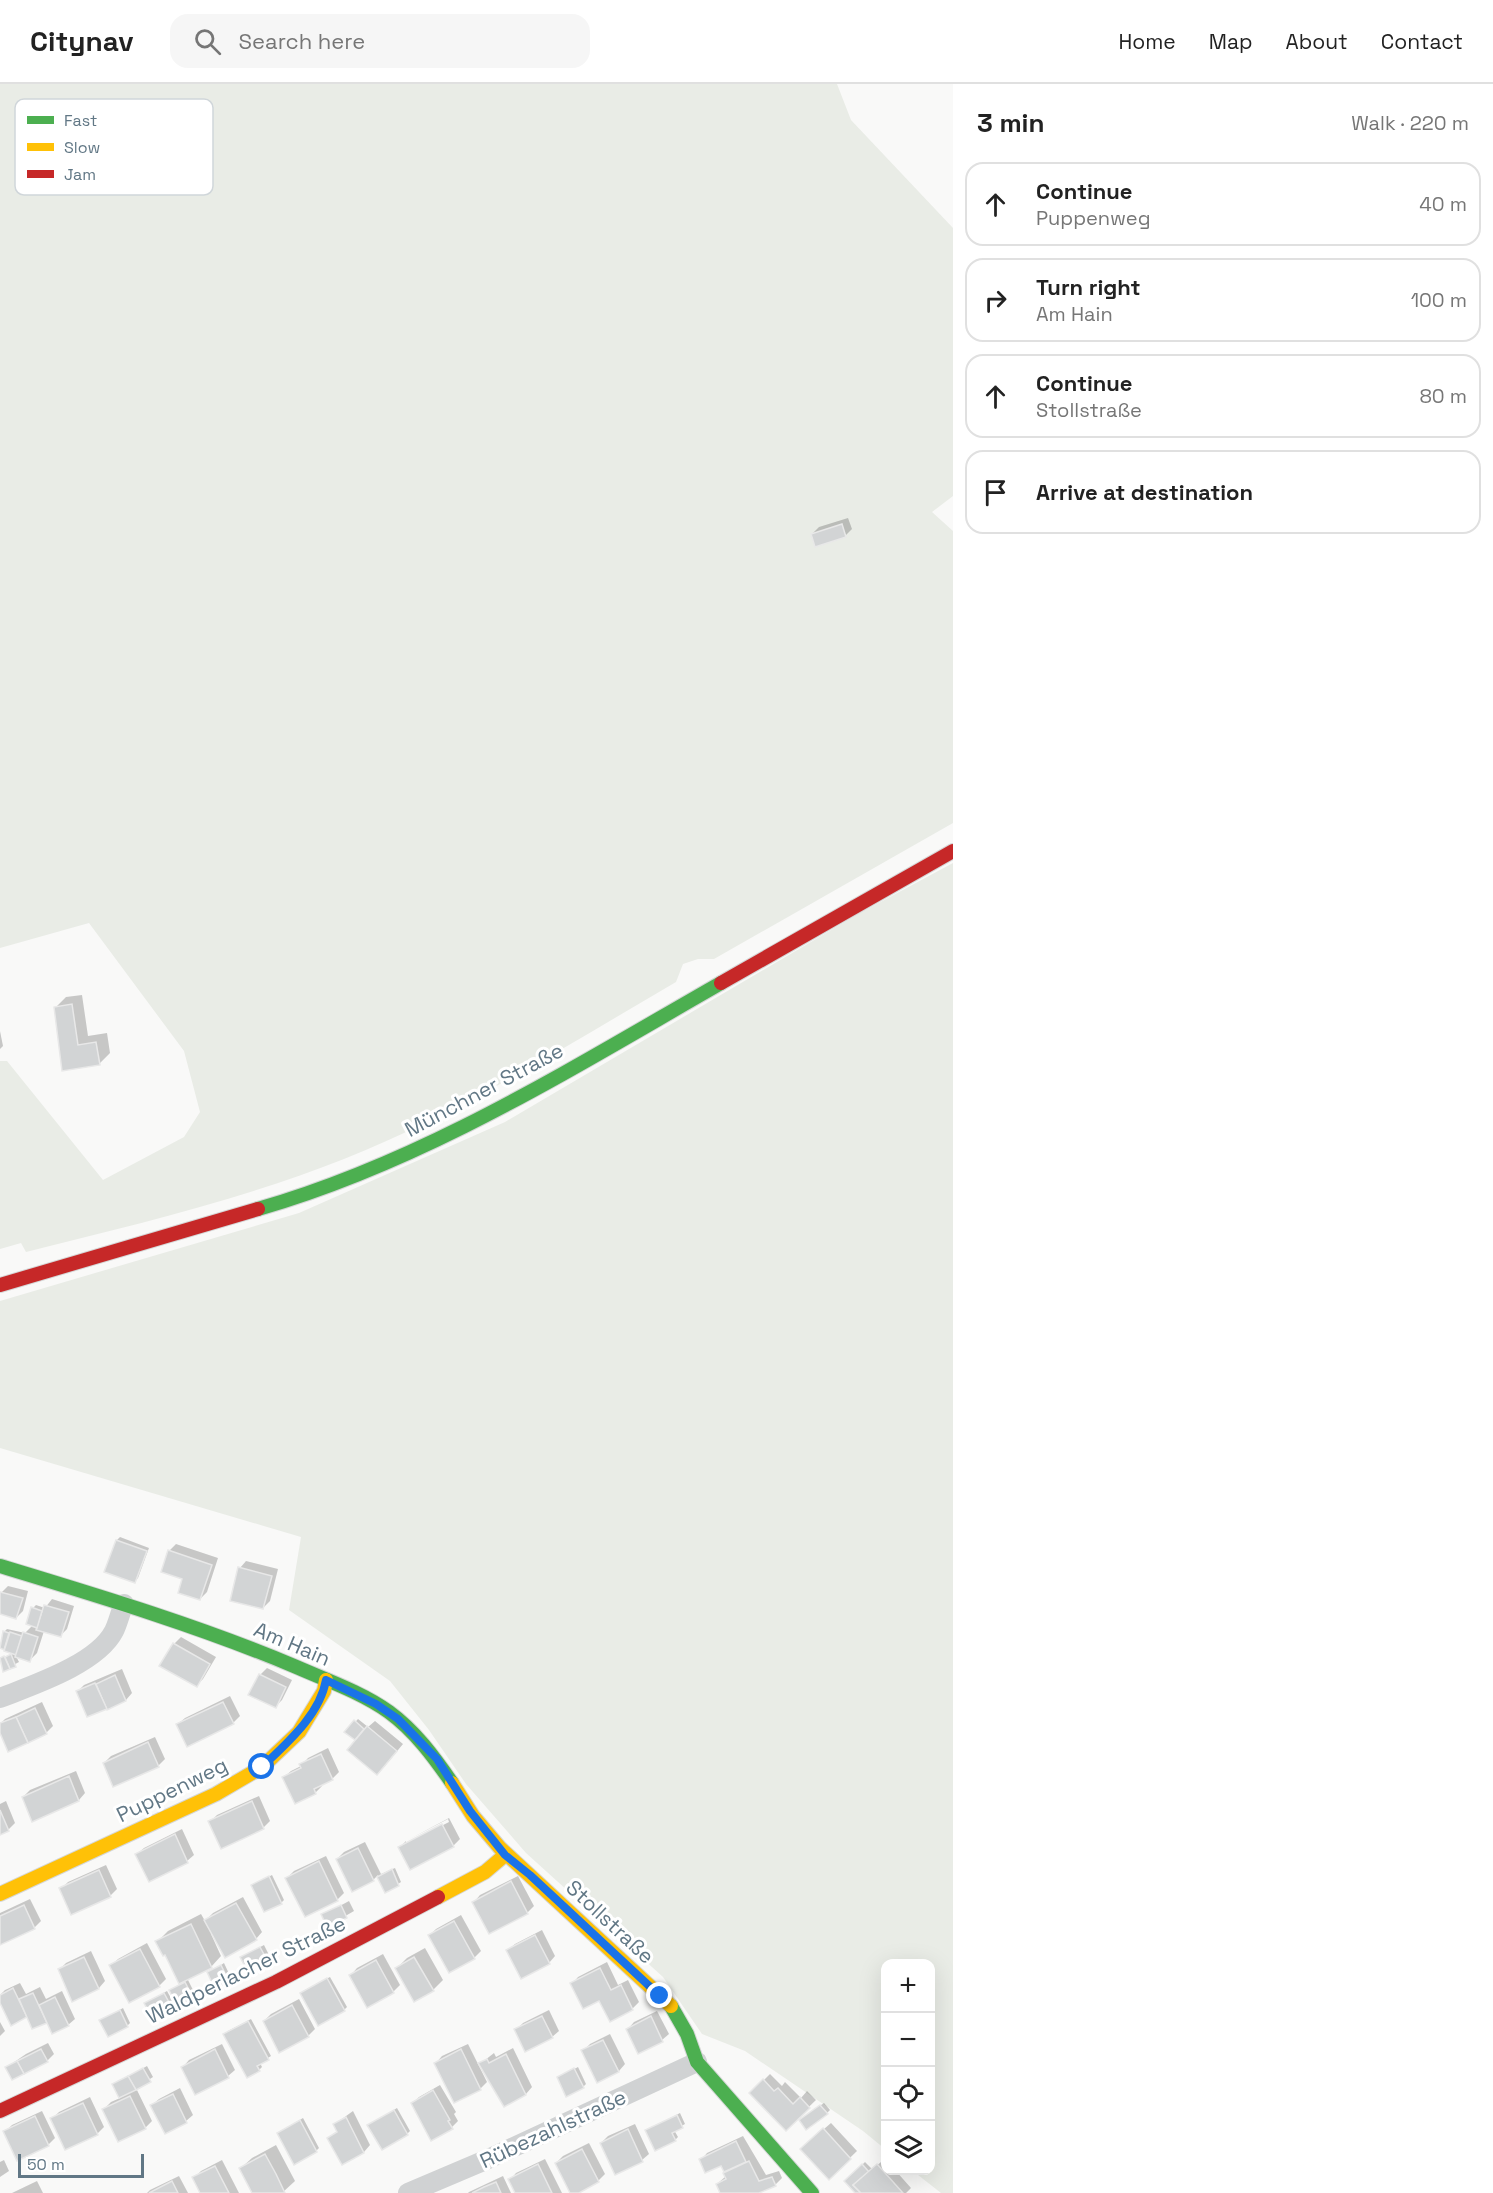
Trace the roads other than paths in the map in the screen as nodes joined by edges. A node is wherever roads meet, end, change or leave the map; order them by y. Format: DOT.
graph roads {
  1 [pos="953,851"];
  2 [pos="0,1285"];
  3 [pos="0,1566"];
  4 [pos="124,1604"];
  5 [pos="326,1680"];
  6 [pos="0,1698"];
  7 [pos="505,1855"];
  8 [pos="0,1894"];
  9 [pos="697,2062"];
  10 [pos="0,2111"];
  11 [pos="408,2193"];
  12 [pos="812,2193"];
  1 -- 2 [label="street, Münchner Straße"];
  3 -- 4 [label="street, Am Hain"];
  4 -- 5 [label="street, Am Hain"];
  4 -- 6 [label="street"];
  5 -- 7 [label="street, Am Hain"];
  5 -- 8 [label="street, Puppenweg"];
  7 -- 9 [label="street, Stollstraße"];
  7 -- 10 [label="street, Waldperlacher Straße"];
  9 -- 11 [label="street, Rübezahlstraße"];
  9 -- 12 [label="street, Stollstraße"];
}
